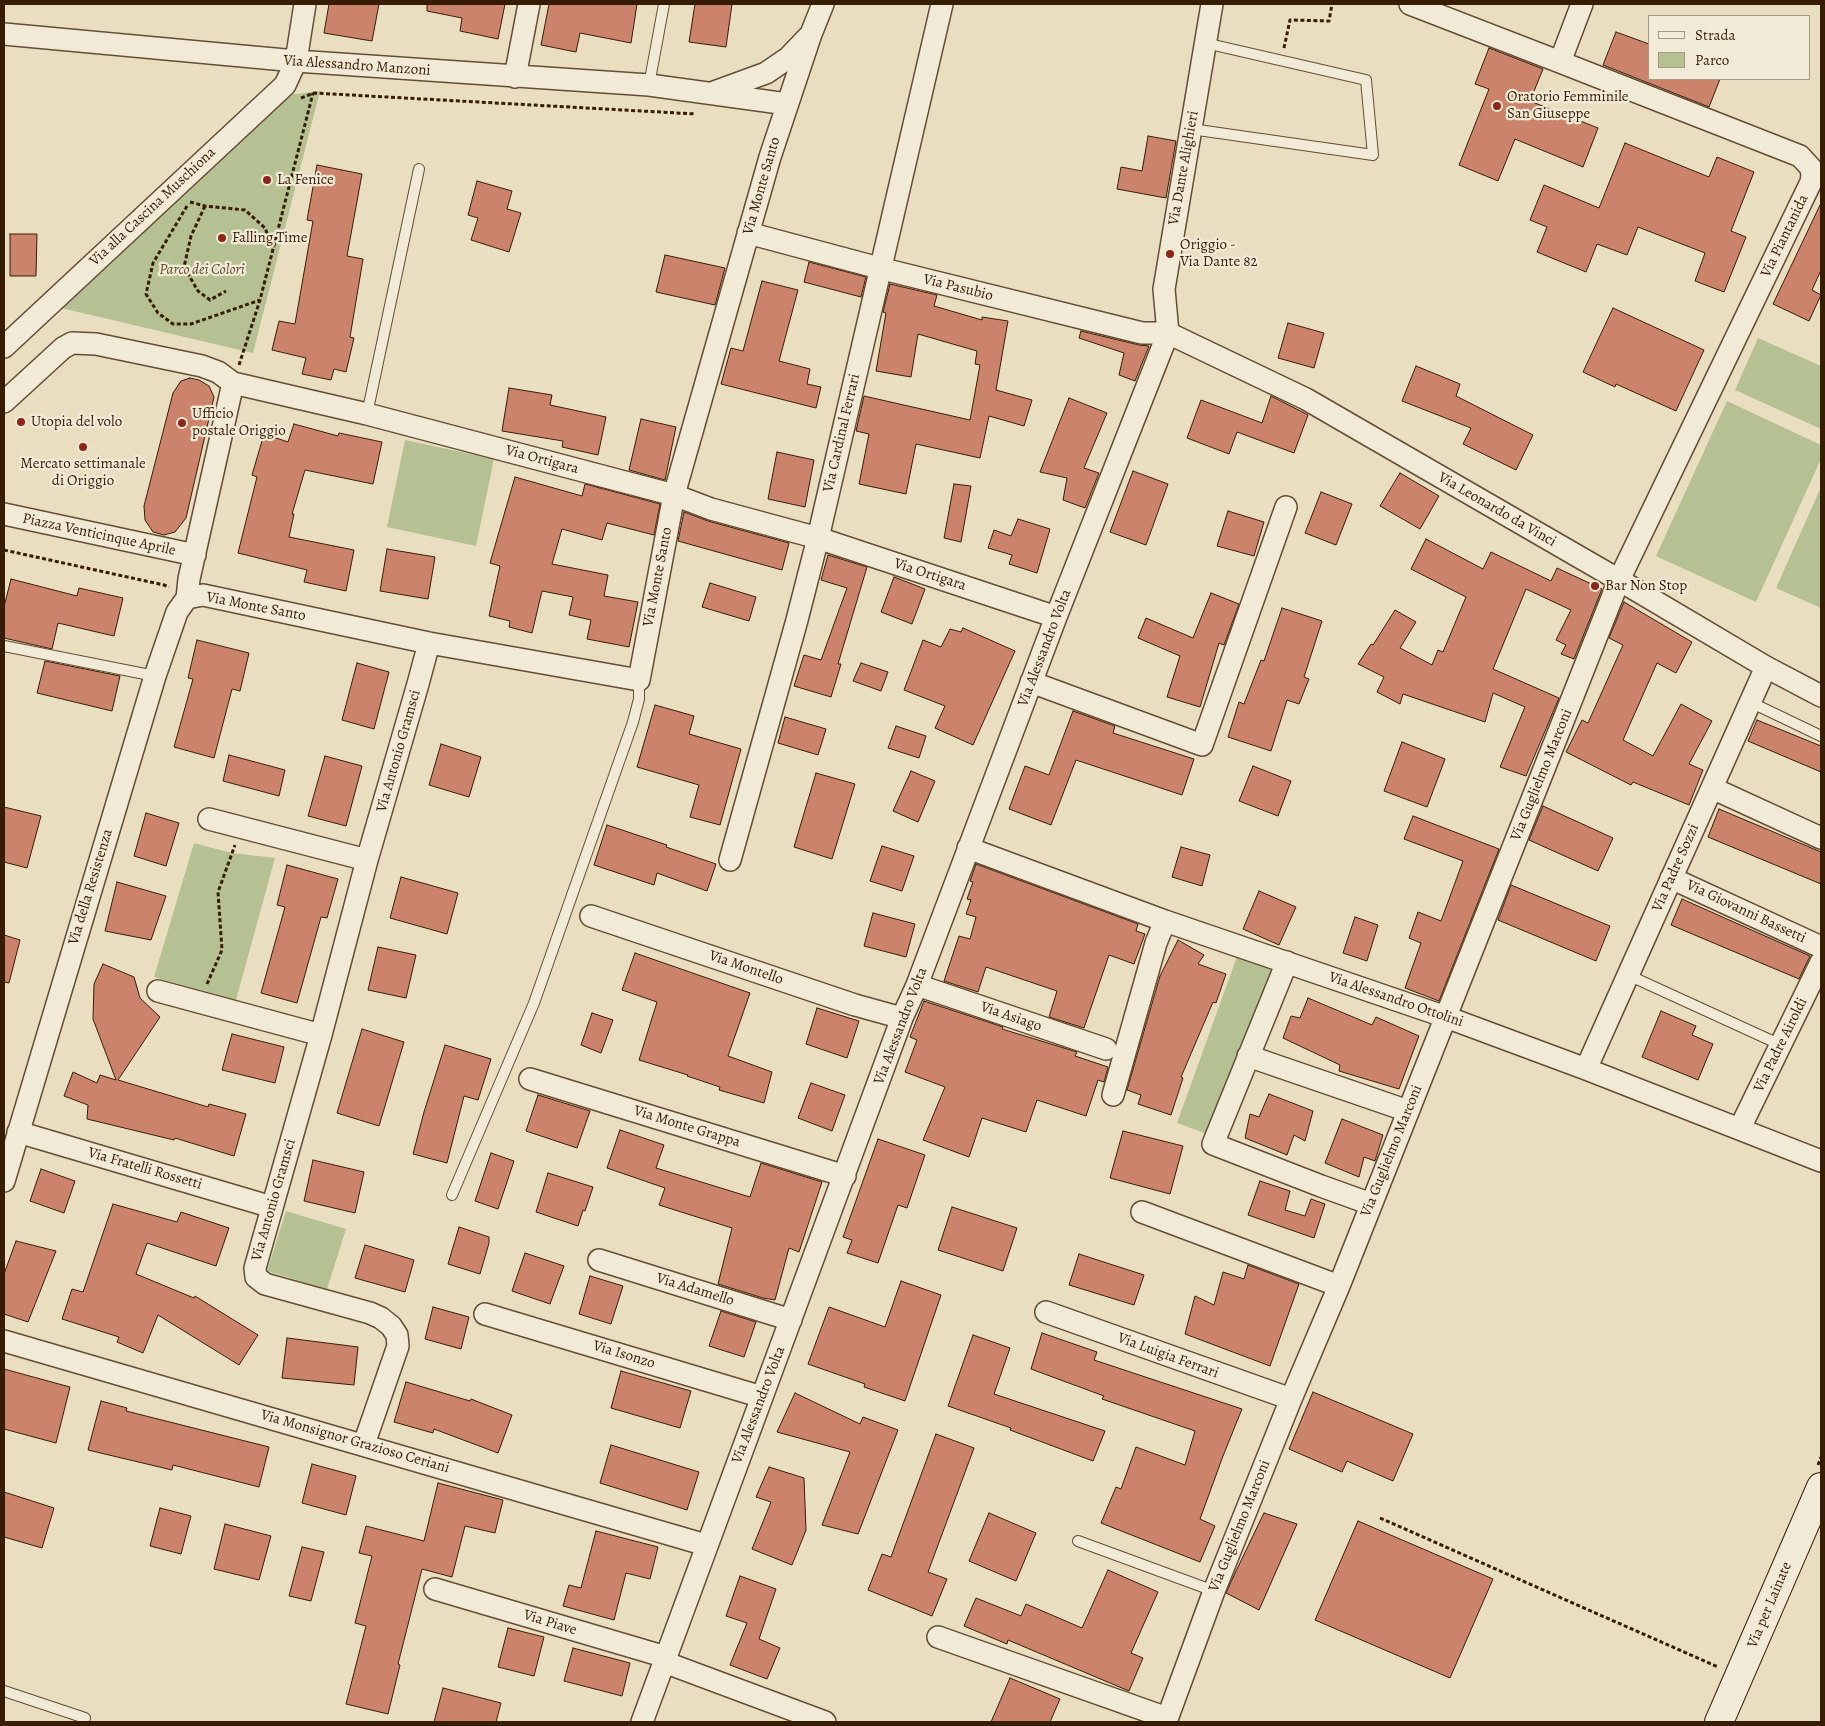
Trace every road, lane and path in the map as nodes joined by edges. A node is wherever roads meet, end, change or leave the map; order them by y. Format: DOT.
graph roads {
  1 [pos="305,4"];
  2 [pos="529,4"];
  3 [pos="664,4"];
  4 [pos="824,4"];
  5 [pos="942,4"];
  6 [pos="1212,4"];
  7 [pos="1332,4"];
  8 [pos="1410,4"];
  9 [pos="1582,4"];
  10 [pos="4,34"];
  11 [pos="811,34"];
  12 [pos="1205,43"];
  13 [pos="1282,60"];
  14 [pos="296,62"];
  15 [pos="1560,62"];
  16 [pos="515,77"];
  17 [pos="649,85"];
  18 [pos="314,93"];
  19 [pos="711,93"];
  20 [pos="294,102"];
  21 [pos="787,104"];
  22 [pos="699,114"];
  23 [pos="1191,129"];
  24 [pos="1816,167"];
  25 [pos="419,169"];
  26 [pos="190,202"];
  27 [pos="205,206"];
  28 [pos="179,209"];
  29 [pos="748,233"];
  30 [pos="274,248"];
  31 [pos="879,268"];
  32 [pos="226,291"];
  33 [pos="260,300"];
  34 [pos="1168,333"];
  35 [pos="4,347"];
  36 [pos="233,383"];
  37 [pos="4,402"];
  38 [pos="368,414"];
  39 [pos="674,495"];
  40 [pos="1286,507"];
  41 [pos="4,514"];
  42 [pos="818,538"];
  43 [pos="4,550"];
  44 [pos="195,555"];
  45 [pos="1619,580"];
  46 [pos="187,598"];
  47 [pos="1056,617"];
  48 [pos="429,642"];
  49 [pos="4,646"];
  50 [pos="1766,666"];
  51 [pos="155,676"];
  52 [pos="639,680"];
  53 [pos="1031,682"];
  54 [pos="1821,696"];
  55 [pos="1750,702"];
  56 [pos="1821,736"];
  57 [pos="1712,788"];
  58 [pos="209,819"];
  59 [pos="241,828"];
  60 [pos="1821,838"];
  61 [pos="968,848"];
  62 [pos="367,860"];
  63 [pos="730,860"];
  64 [pos="1671,878"];
  65 [pos="591,916"];
  66 [pos="1165,921"];
  67 [pos="1821,947"];
  68 [pos="1287,962"];
  69 [pos="1821,962"];
  70 [pos="1628,975"];
  71 [pos="917,985"];
  72 [pos="158,991"];
  73 [pos="198,1002"];
  74 [pos="1446,1017"];
  75 [pos="902,1018"];
  76 [pos="321,1036"];
  77 [pos="1781,1045"];
  78 [pos="1106,1049"];
  79 [pos="1248,1056"];
  80 [pos="1586,1069"];
  81 [pos="530,1079"];
  82 [pos="1113,1094"];
  83 [pos="1408,1111"];
  84 [pos="1740,1128"];
  85 [pos="18,1132"];
  86 [pos="1821,1161"];
  87 [pos="845,1176"];
  88 [pos="4,1181"];
  89 [pos="452,1195"];
  90 [pos="1371,1204"];
  91 [pos="272,1207"];
  92 [pos="1142,1212"];
  93 [pos="599,1260"];
  94 [pos="1339,1286"];
  95 [pos="1046,1312"];
  96 [pos="485,1314"];
  97 [pos="791,1320"];
  98 [pos="4,1340"];
  99 [pos="762,1397"];
  100 [pos="1291,1400"];
  101 [pos="364,1444"];
  102 [pos="1821,1487"];
  103 [pos="1380,1518"];
  104 [pos="1078,1541"];
  105 [pos="706,1545"];
  106 [pos="435,1589"];
  107 [pos="1214,1591"];
  108 [pos="938,1637"];
  109 [pos="665,1660"];
  110 [pos="1740,1676"];
  111 [pos="4,1691"];
  112 [pos="1166,1720"];
  113 [pos="83,1722"];
  114 [pos="642,1722"];
  115 [pos="825,1722"];
  116 [pos="1719,1722"];
  1 -- 14 [label="street, Via alla Cascina Muschiona"];
  2 -- 16 [label="street"];
  3 -- 17 [label="lane"];
  4 -- 11 [label="street, Via Alessandro Manzoni"];
  5 -- 31 [label="street, Via Cardinal Ferrari"];
  6 -- 12 [label="street, Via Dante Alighieri"];
  7 -- 13 [label="path"];
  8 -- 15 [label="street, Via Piantanida"];
  9 -- 15 [label="street"];
  10 -- 14 [label="street, Via Alessandro Manzoni"];
  11 -- 19 [label="street, Via Alessandro Manzoni"];
  11 -- 21 [label="street, Via Monte Santo"];
  12 -- 13 [label="lane"];
  12 -- 23 [label="street, Via Dante Alighieri"];
  13 -- 23 [label="lane"];
  14 -- 16 [label="street, Via Alessandro Manzoni"];
  14 -- 35 [label="street, Via alla Cascina Muschiona"];
  15 -- 24 [label="street, Via Piantanida"];
  16 -- 17 [label="street, Via Alessandro Manzoni"];
  17 -- 19 [label="street, Via Alessandro Manzoni"];
  18 -- 20 [label="path"];
  18 -- 22 [label="path"];
  18 -- 30 [label="path"];
  19 -- 21 [label="street, Via Alessandro Manzoni"];
  21 -- 29 [label="street, Via Monte Santo"];
  23 -- 34 [label="street, Via Dante Alighieri"];
  24 -- 45 [label="street, Via Piantanida"];
  25 -- 38 [label="lane"];
  26 -- 27 [label="path"];
  26 -- 28 [label="path"];
  26 -- 33 [label="path"];
  27 -- 30 [label="path"];
  27 -- 32 [label="path"];
  29 -- 31 [label="street, Via Pasubio"];
  29 -- 39 [label="street, Via Monte Santo"];
  30 -- 33 [label="path"];
  31 -- 34 [label="street, Via Pasubio"];
  31 -- 42 [label="street, Via Cardinal Ferrari"];
  33 -- 36 [label="path"];
  34 -- 45 [label="street, Via Leonardo da Vinci"];
  34 -- 47 [label="street, Via Alessandro Volta"];
  36 -- 37 [label="street"];
  36 -- 38 [label="street, Via Ortigara"];
  36 -- 44 [label="street"];
  38 -- 39 [label="street, Via Ortigara"];
  39 -- 42 [label="street, Via Ortigara"];
  39 -- 52 [label="street, Via Monte Santo"];
  40 -- 53 [label="street"];
  41 -- 44 [label="street, Piazza Venticinque Aprile"];
  42 -- 47 [label="street, Via Ortigara"];
  42 -- 63 [label="street, Via Cardinal Ferrari"];
  43 -- 46 [label="path"];
  44 -- 46 [label="street"];
  45 -- 50 [label="street, Via Leonardo da Vinci"];
  45 -- 74 [label="street, Via Guglielmo Marconi"];
  46 -- 48 [label="street, Via Monte Santo"];
  46 -- 51 [label="street, Via della Resistenza"];
  47 -- 53 [label="street, Via Alessandro Volta"];
  48 -- 52 [label="street, Via Monte Santo"];
  48 -- 62 [label="street, Via Antonio Gramsci"];
  49 -- 51 [label="lane"];
  50 -- 54 [label="street, Via Leonardo da Vinci"];
  50 -- 55 [label="street, Via Padre Sozzi"];
  51 -- 85 [label="street, Via della Resistenza"];
  52 -- 89 [label="lane"];
  53 -- 61 [label="street, Via Alessandro Volta"];
  55 -- 56 [label="lane"];
  55 -- 57 [label="street, Via Padre Sozzi"];
  57 -- 60 [label="street"];
  57 -- 64 [label="street, Via Padre Sozzi"];
  58 -- 59 [label="street"];
  59 -- 62 [label="street"];
  59 -- 73 [label="path"];
  61 -- 66 [label="street, Via Alessandro Ottolini"];
  61 -- 71 [label="street, Via Alessandro Volta"];
  62 -- 76 [label="street, Via Antonio Gramsci"];
  64 -- 67 [label="street, Via Giovanni Bassetti"];
  64 -- 70 [label="street, Via Padre Sozzi"];
  65 -- 75 [label="street, Via Montello"];
  66 -- 68 [label="street, Via Alessandro Ottolini"];
  66 -- 82 [label="street"];
  68 -- 74 [label="street, Via Alessandro Ottolini"];
  68 -- 79 [label="street"];
  69 -- 77 [label="street, Via Padre Airoldi"];
  70 -- 77 [label="lane"];
  70 -- 80 [label="street, Via Padre Sozzi"];
  71 -- 75 [label="street, Via Alessandro Volta"];
  71 -- 78 [label="street, Via Asiago"];
  72 -- 73 [label="street"];
  73 -- 76 [label="street"];
  74 -- 80 [label="street, Via Alessandro Ottolini"];
  74 -- 83 [label="street, Via Guglielmo Marconi"];
  75 -- 87 [label="street, Via Alessandro Volta"];
  76 -- 91 [label="street, Via Antonio Gramsci"];
  77 -- 84 [label="street, Via Padre Airoldi"];
  79 -- 83 [label="street"];
  79 -- 90 [label="street"];
  80 -- 84 [label="street, Via Alessandro Ottolini"];
  81 -- 87 [label="street, Via Monte Grappa"];
  83 -- 90 [label="street, Via Guglielmo Marconi"];
  84 -- 86 [label="street, Via Alessandro Ottolini"];
  85 -- 88 [label="street, Via della Resistenza"];
  85 -- 91 [label="street, Via Fratelli Rossetti"];
  87 -- 97 [label="street, Via Alessandro Volta"];
  90 -- 94 [label="street, Via Guglielmo Marconi"];
  91 -- 101 [label="street, Via Antonio Gramsci"];
  92 -- 94 [label="street"];
  93 -- 97 [label="street, Via Adamello"];
  94 -- 100 [label="street, Via Guglielmo Marconi"];
  95 -- 100 [label="street, Via Luigia Ferrari"];
  96 -- 99 [label="street, Via Isonzo"];
  97 -- 99 [label="street, Via Alessandro Volta"];
  98 -- 101 [label="street, Via Monsignor Grazioso Ceriani"];
  99 -- 105 [label="street, Via Alessandro Volta"];
  100 -- 107 [label="street, Via Guglielmo Marconi"];
  101 -- 105 [label="street, Via Monsignor Grazioso Ceriani"];
  102 -- 110 [label="street, Via per Lainate"];
  103 -- 110 [label="path"];
  104 -- 107 [label="lane"];
  105 -- 109 [label="street, Via Alessandro Volta"];
  106 -- 109 [label="street, Via Piave"];
  107 -- 112 [label="street, Via Guglielmo Marconi"];
  108 -- 112 [label="street"];
  109 -- 114 [label="street, Via Alessandro Volta"];
  109 -- 115 [label="street, Via Piave"];
  110 -- 116 [label="street, Via per Lainate"];
  111 -- 113 [label="lane"];
}
